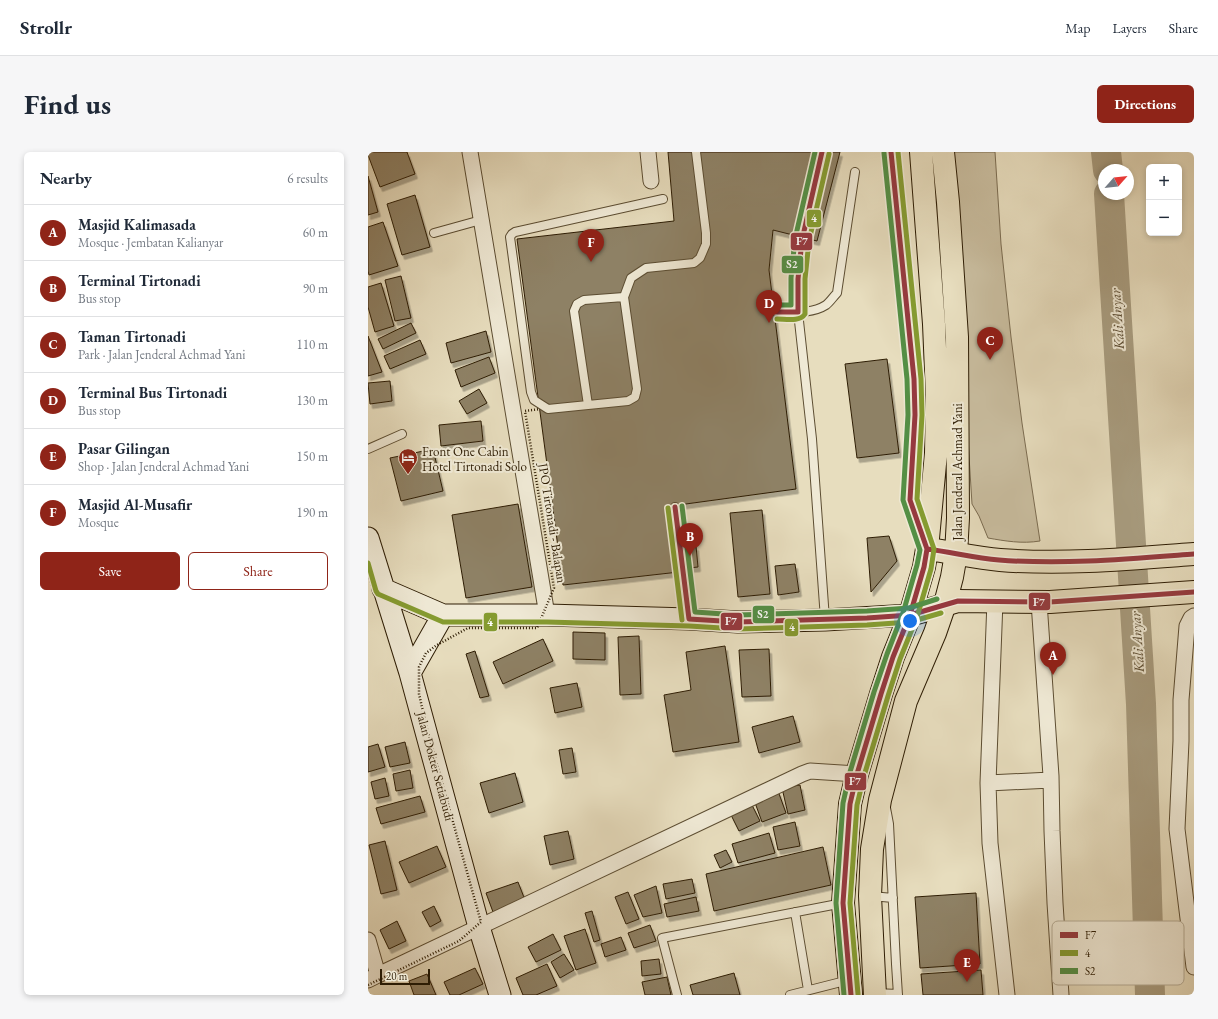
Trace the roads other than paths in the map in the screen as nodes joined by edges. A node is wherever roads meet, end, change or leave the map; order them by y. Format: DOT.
graph roads {
  1 [pos="470,152"];
  2 [pos="648,152"];
  3 [pos="696,152"];
  4 [pos="891,152"];
  5 [pos="922,152"];
  6 [pos="943,152"];
  7 [pos="854,172"];
  8 [pos="651,180"];
  9 [pos="663,199"];
  10 [pos="481,220"];
  11 [pos="434,233"];
  12 [pos="802,240"];
  13 [pos="624,297"];
  14 [pos="777,312"];
  15 [pos="798,312"];
  16 [pos="588,405"];
  17 [pos="402,434"];
  18 [pos="368,449"];
  19 [pos="675,507"];
  20 [pos="368,538"];
  21 [pos="927,549"];
  22 [pos="956,554"];
  23 [pos="1186,555"];
  24 [pos="372,570"];
  25 [pos="383,589"];
  26 [pos="1188,593"];
  27 [pos="995,601"];
  28 [pos="1044,602"];
  29 [pos="945,604"];
  30 [pos="443,615"];
  31 [pos="547,615"];
  32 [pos="910,615"];
  33 [pos="1194,616"];
  34 [pos="689,619"];
  35 [pos="825,620"];
  36 [pos="893,657"];
  37 [pos="921,667"];
  38 [pos="410,673"];
  39 [pos="857,774"];
  40 [pos="1051,780"];
  41 [pos="988,783"];
  42 [pos="880,800"];
  43 [pos="870,896"];
  44 [pos="893,898"];
  45 [pos="843,903"];
  46 [pos="794,912"];
  47 [pos="1056,921"];
  48 [pos="479,927"];
  49 [pos="368,940"];
  50 [pos="1194,967"];
  51 [pos="371,980"];
  52 [pos="1060,985"];
  53 [pos="850,988"];
  54 [pos="808,990"];
  55 [pos="875,994"];
  56 [pos="898,994"];
  57 [pos="500,995"];
  58 [pos="677,995"];
  59 [pos="790,995"];
  60 [pos="1007,995"];
  61 [pos="1061,995"];
  1 -- 10 [label="street"];
  2 -- 8 [label="street"];
  3 -- 13 [label="lane"];
  4 -- 21 [label="lane"];
  5 -- 21 [label="main road, Jalan Jenderal Achmad Yani"];
  6 -- 22 [label="main road, Jalan Jenderal Achmad Yani"];
  7 -- 15 [label="lane"];
  9 -- 16 [label="lane"];
  10 -- 11 [label="lane"];
  10 -- 31 [label="street"];
  12 -- 15 [label="lane"];
  13 -- 16 [label="lane"];
  13 -- 16 [label="lane"];
  14 -- 15 [label="lane"];
  15 -- 35 [label="lane"];
  17 -- 18 [label="lane"];
  19 -- 34 [label="lane"];
  20 -- 24 [label="street, Jalan Dokter Setiabudi"];
  21 -- 22 [label="main road"];
  21 -- 32 [label="main road, Jalan Jenderal Achmad Yani"];
  22 -- 23 [label="main road"];
  22 -- 29 [label="main road, Jalan Jenderal Achmad Yani"];
  24 -- 25 [label="street, Jalan Dokter Setiabudi"];
  25 -- 30 [label="street"];
  25 -- 38 [label="street, Jalan Dokter Setiabudi"];
  26 -- 28 [label="main road"];
  27 -- 28 [label="main road"];
  27 -- 29 [label="main road"];
  27 -- 41 [label="street"];
  28 -- 40 [label="street"];
  29 -- 32 [label="main road"];
  29 -- 37 [label="main road, Jalan Jenderal Achmad Yani"];
  30 -- 31 [label="street"];
  30 -- 38 [label="street"];
  31 -- 34 [label="street"];
  32 -- 35 [label="street"];
  32 -- 36 [label="main road, Jalan Jenderal Achmad Yani"];
  33 -- 50 [label="street"];
  34 -- 35 [label="street"];
  36 -- 37 [label="main road"];
  36 -- 39 [label="main road, Jalan Jenderal Achmad Yani"];
  37 -- 42 [label="main road, Jalan Jenderal Achmad Yani"];
  38 -- 48 [label="street, Jalan Dokter Setiabudi"];
  39 -- 45 [label="main road, Jalan Jenderal Achmad Yani"];
  39 -- 48 [label="street"];
  40 -- 41 [label="street"];
  40 -- 47 [label="street"];
  41 -- 60 [label="street"];
  42 -- 43 [label="main road, Jalan Jenderal Achmad Yani"];
  42 -- 44 [label="lane"];
  43 -- 44 [label="lane"];
  43 -- 55 [label="main road, Jalan Jenderal Achmad Yani"];
  44 -- 56 [label="lane"];
  45 -- 46 [label="lane"];
  45 -- 53 [label="main road, Jalan Jenderal Achmad Yani"];
  46 -- 54 [label="lane"];
  46 -- 58 [label="lane"];
  48 -- 51 [label="street"];
  48 -- 57 [label="street, Jalan Dokter Setiabudi"];
  49 -- 51 [label="street"];
  52 -- 61 [label="street"];
  53 -- 54 [label="lane"];
  54 -- 59 [label="lane"];
  55 -- 56 [label="lane"];
}
